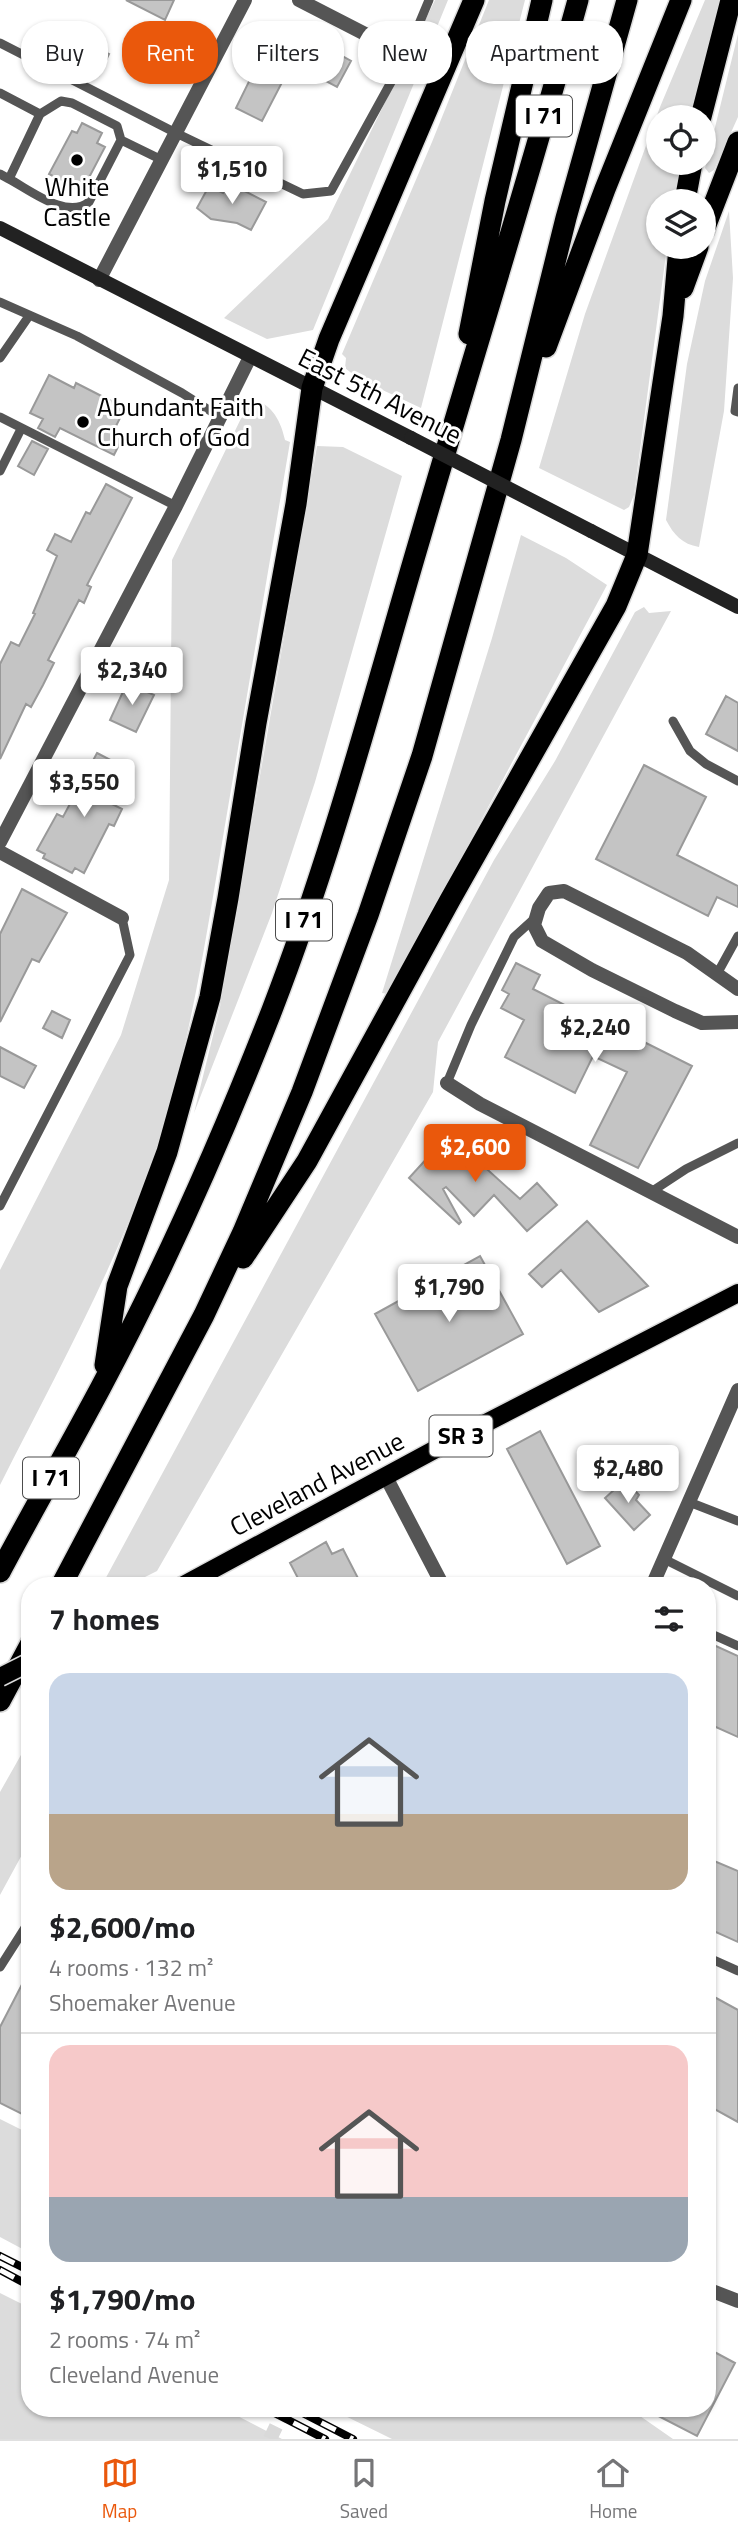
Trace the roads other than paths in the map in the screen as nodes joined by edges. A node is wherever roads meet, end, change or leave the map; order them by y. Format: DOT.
graph roads {
  1 [pos="246,0"];
  2 [pos="299,0"];
  3 [pos="429,0"];
  4 [pos="474,0"];
  5 [pos="542,0"];
  6 [pos="578,0"];
  7 [pos="627,0"];
  8 [pos="681,0"];
  9 [pos="731,0"];
  10 [pos="420,21"];
  11 [pos="358,30"];
  12 [pos="0,43"];
  13 [pos="390,84"];
  14 [pos="0,93"];
  15 [pos="704,105"];
  16 [pos="40,114"];
  17 [pos="176,133"];
  18 [pos="121,140"];
  19 [pos="738,142"];
  20 [pos="162,160"];
  21 [pos="4,176"];
  22 [pos="716,199"];
  23 [pos="0,229"];
  24 [pos="678,259"];
  25 [pos="694,259"];
  26 [pos="99,280"];
  27 [pos="0,302"];
  28 [pos="29,316"];
  29 [pos="673,316"];
  30 [pos="250,357"];
  31 [pos="0,358"];
  32 [pos="312,388"];
  33 [pos="738,388"];
  34 [pos="738,412"];
  35 [pos="0,417"];
  36 [pos="220,417"];
  37 [pos="21,429"];
  38 [pos="450,436"];
  39 [pos="511,440"];
  40 [pos="0,471"];
  41 [pos="176,506"];
  42 [pos="638,555"];
  43 [pos="738,607"];
  44 [pos="673,721"];
  45 [pos="738,781"];
  46 [pos="0,842"];
  47 [pos="0,852"];
  48 [pos="537,917"];
  49 [pos="122,918"];
  50 [pos="738,936"];
  51 [pos="716,974"];
  52 [pos="738,989"];
  53 [pos="738,1022"];
  54 [pos="447,1083"];
  55 [pos="738,1143"];
  56 [pos="651,1192"];
  57 [pos="0,1206"];
  58 [pos="738,1237"];
  59 [pos="738,1293"];
  60 [pos="204,1315"];
  61 [pos="102,1385"];
  62 [pos="738,1390"];
  63 [pos="386,1477"];
  64 [pos="689,1502"];
  65 [pos="738,1521"];
  66 [pos="664,1559"];
  67 [pos="0,1572"];
  68 [pos="66,1577"];
  69 [pos="200,1577"];
  70 [pos="438,1577"];
  71 [pos="656,1577"];
  72 [pos="700,1577"];
  73 [pos="716,1585"];
  74 [pos="738,1596"];
  75 [pos="716,1636"];
  76 [pos="738,1646"];
  77 [pos="21,1661"];
  78 [pos="21,1666"];
  79 [pos="0,1677"];
  80 [pos="0,1701"];
  81 [pos="21,1934"];
  82 [pos="716,1961"];
  83 [pos="0,1967"];
  84 [pos="738,1971"];
  85 [pos="716,2292"];
  86 [pos="738,2301"];
  1 -- 17 [label="street"];
  2 -- 11 [label="street"];
  3 -- 10 [label="lane"];
  4 -- 32 [label="highway"];
  5 -- 38 [label="highway"];
  6 -- 38 [label="highway, I 71"];
  7 -- 39 [label="highway, I 71"];
  8 -- 39 [label="highway"];
  9 -- 15 [label="highway"];
  12 -- 17 [label="lane"];
  13 -- 17 [label="lane"];
  14 -- 16 [label="lane"];
  16 -- 18 [label="lane"];
  16 -- 21 [label="lane"];
  17 -- 20 [label="street"];
  18 -- 20 [label="lane"];
  18 -- 21 [label="lane"];
  19 -- 22 [label="highway"];
  20 -- 26 [label="street"];
  23 -- 26 [label="main road, East 5th Avenue"];
  24 -- 29 [label="highway"];
  25 -- 29 [label="highway"];
  26 -- 30 [label="main road, East 5th Avenue"];
  27 -- 28 [label="lane"];
  28 -- 31 [label="lane"];
  28 -- 36 [label="lane"];
  29 -- 42 [label="highway"];
  30 -- 32 [label="main road, East 5th Avenue"];
  30 -- 36 [label="street"];
  32 -- 42 [label="main road, East 5th Avenue, bridge"];
  32 -- 61 [label="highway"];
  33 -- 34 [label="lane"];
  35 -- 37 [label="lane"];
  36 -- 41 [label="street"];
  37 -- 40 [label="lane"];
  37 -- 41 [label="lane"];
  38 -- 61 [label="highway, I 71"];
  39 -- 60 [label="highway, I 71"];
  41 -- 46 [label="street"];
  42 -- 43 [label="main road, East 5th Avenue"];
  42 -- 60 [label="highway"];
  44 -- 45 [label="lane"];
  47 -- 49 [label="street"];
  48 -- 51 [label="street"];
  48 -- 53 [label="street"];
  48 -- 54 [label="lane"];
  49 -- 57 [label="lane"];
  50 -- 51 [label="lane"];
  51 -- 52 [label="street"];
  54 -- 56 [label="street"];
  55 -- 56 [label="lane"];
  56 -- 58 [label="street"];
  59 -- 63 [label="main road, Cleveland Avenue / SR 3"];
  60 -- 68 [label="highway, I 71"];
  61 -- 67 [label="highway, I 71"];
  62 -- 64 [label="street"];
  63 -- 69 [label="main road, Cleveland Avenue / SR 3"];
  63 -- 70 [label="street"];
  64 -- 65 [label="lane"];
  64 -- 66 [label="street"];
  66 -- 71 [label="street"];
  66 -- 72 [label="lane"];
  73 -- 74 [label="lane"];
  75 -- 76 [label="lane"];
  77 -- 80 [label="highway"];
  78 -- 79 [label="main road, bridge"];
  81 -- 83 [label="lane"];
  82 -- 84 [label="lane"];
  85 -- 86 [label="street"];
}
